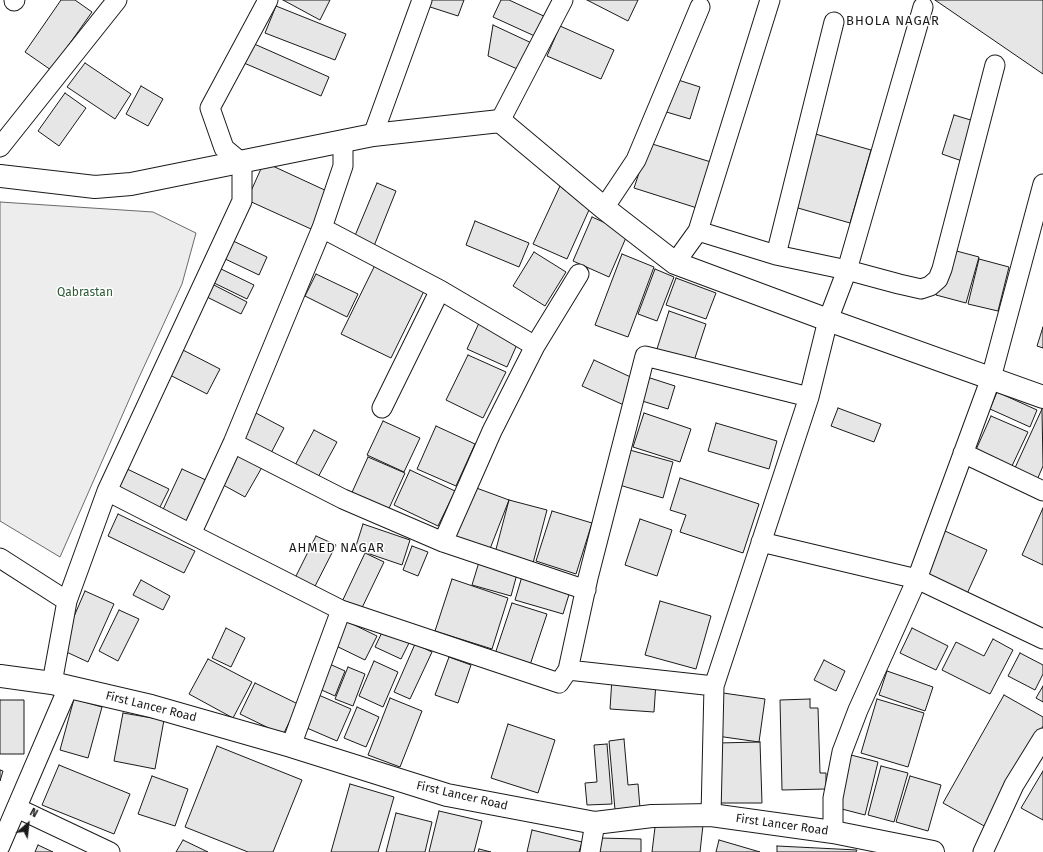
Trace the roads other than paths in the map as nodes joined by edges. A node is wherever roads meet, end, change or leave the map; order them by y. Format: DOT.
graph roads {
  1 [pos="116,0"];
  2 [pos="268,0"];
  3 [pos="422,0"];
  4 [pos="563,0"];
  5 [pos="770,0"];
  6 [pos="700,7"];
  7 [pos="923,8"];
  8 [pos="834,22"];
  9 [pos="995,65"];
  10 [pos="500,121"];
  11 [pos="374,136"];
  12 [pos="343,142"];
  13 [pos="0,148"];
  14 [pos="242,163"];
  15 [pos="0,176"];
  16 [pos="1043,184"];
  17 [pos="604,208"];
  18 [pos="322,228"];
  19 [pos="698,231"];
  20 [pos="776,255"];
  21 [pos="674,263"];
  22 [pos="847,270"];
  23 [pos="579,274"];
  24 [pos="440,290"];
  25 [pos="828,320"];
  26 [pos="535,346"];
  27 [pos="991,378"];
  28 [pos="809,397"];
  29 [pos="1043,397"];
  30 [pos="382,408"];
  31 [pos="233,443"];
  32 [pos="963,453"];
  33 [pos="107,491"];
  34 [pos="1043,491"];
  35 [pos="191,534"];
  36 [pos="443,542"];
  37 [pos="761,542"];
  38 [pos="0,558"];
  39 [pos="917,579"];
  40 [pos="586,590"];
  41 [pos="67,601"];
  42 [pos="342,610"];
  43 [pos="1041,634"];
  44 [pos="568,670"];
  45 [pos="0,676"];
  46 [pos="60,686"];
  47 [pos="714,686"];
  48 [pos="1043,738"];
  49 [pos="291,746"];
  50 [pos="17,808"];
  51 [pos="711,815"];
  52 [pos="595,823"];
  53 [pos="833,832"];
  54 [pos="0,846"];
  55 [pos="875,846"];
  56 [pos="110,852"];
  57 [pos="590,852"];
  58 [pos="934,852"];
  59 [pos="983,852"];
  1 -- 13 [label="street"];
  2 -- 14 [label="street"];
  3 -- 11 [label="street"];
  4 -- 10 [label="street"];
  5 -- 19 [label="street"];
  6 -- 17 [label="street"];
  7 -- 22 [label="street"];
  8 -- 20 [label="street"];
  9 -- 22 [label="street"];
  10 -- 11 [label="street"];
  10 -- 17 [label="street"];
  11 -- 12 [label="street"];
  12 -- 14 [label="street"];
  12 -- 18 [label="street"];
  14 -- 15 [label="street"];
  14 -- 33 [label="street"];
  16 -- 27 [label="street"];
  17 -- 21 [label="street"];
  18 -- 24 [label="street"];
  18 -- 31 [label="street"];
  19 -- 20 [label="street"];
  19 -- 21 [label="street"];
  20 -- 22 [label="street"];
  21 -- 25 [label="street"];
  22 -- 25 [label="street"];
  23 -- 26 [label="street"];
  24 -- 26 [label="street"];
  24 -- 30 [label="street"];
  25 -- 27 [label="street"];
  25 -- 28 [label="street"];
  26 -- 36 [label="street"];
  27 -- 29 [label="street"];
  27 -- 32 [label="street"];
  28 -- 37 [label="street"];
  28 -- 40 [label="street"];
  31 -- 35 [label="street"];
  31 -- 36 [label="street"];
  32 -- 34 [label="street"];
  32 -- 39 [label="street"];
  33 -- 35 [label="street"];
  33 -- 41 [label="street"];
  35 -- 42 [label="street"];
  36 -- 40 [label="street"];
  37 -- 39 [label="street"];
  37 -- 47 [label="street"];
  38 -- 41 [label="street"];
  39 -- 43 [label="street"];
  39 -- 53 [label="street"];
  40 -- 44 [label="street"];
  41 -- 46 [label="street"];
  42 -- 44 [label="street"];
  42 -- 49 [label="street"];
  44 -- 47 [label="street"];
  45 -- 46 [label="street, First Lancer Road"];
  46 -- 49 [label="street, First Lancer Road"];
  46 -- 50 [label="street"];
  47 -- 51 [label="street"];
  48 -- 59 [label="street"];
  49 -- 52 [label="street, First Lancer Road"];
  50 -- 54 [label="street"];
  50 -- 56 [label="street"];
  51 -- 52 [label="street, First Lancer Road"];
  51 -- 53 [label="street, First Lancer Road"];
  52 -- 57 [label="street"];
  53 -- 55 [label="street, First Lancer Road"];
  55 -- 58 [label="street, First Lancer Road"];
}
